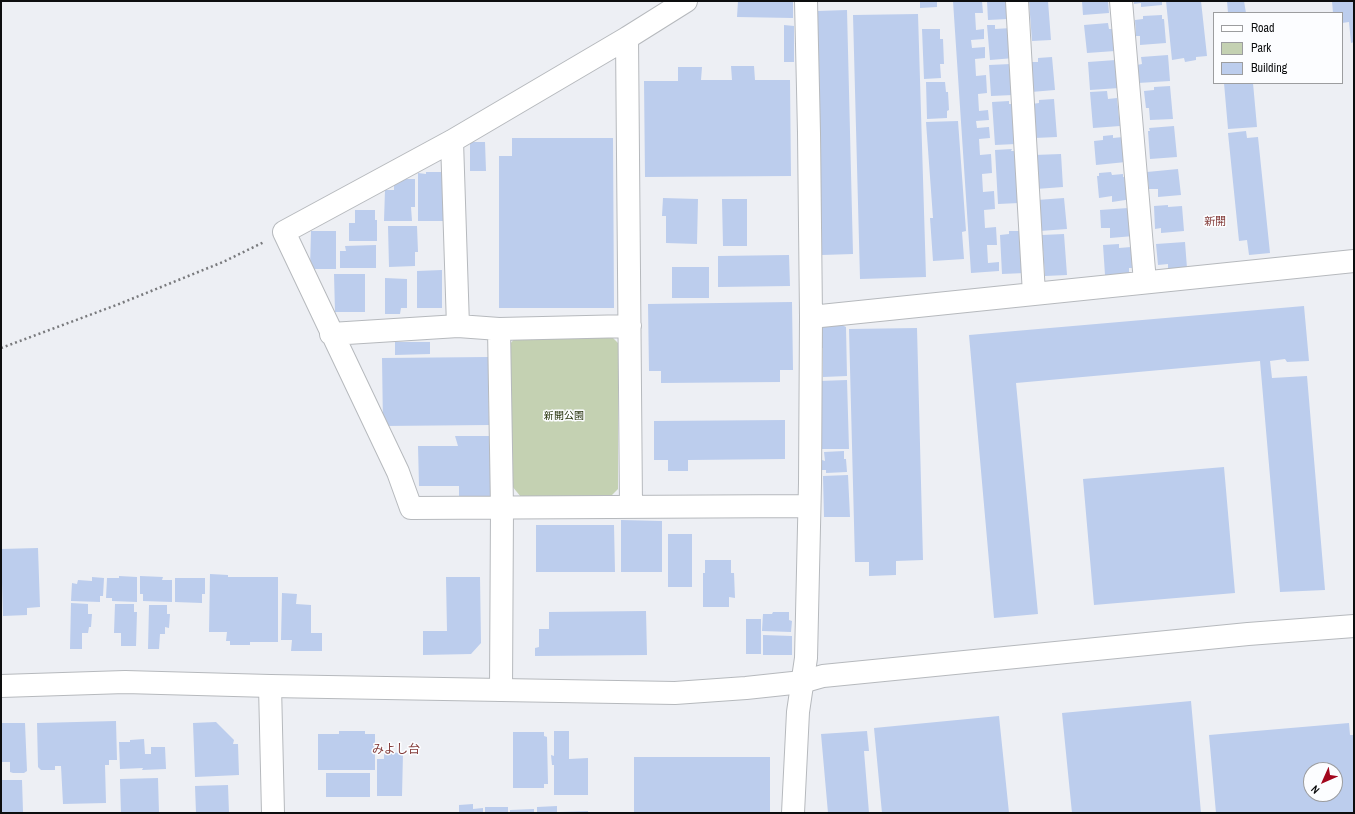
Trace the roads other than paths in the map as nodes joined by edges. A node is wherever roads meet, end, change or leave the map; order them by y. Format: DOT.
graph roads {
  1 [pos="686,1"];
  2 [pos="806,1"];
  3 [pos="1017,1"];
  4 [pos="1121,1"];
  5 [pos="627,38"];
  6 [pos="452,141"];
  7 [pos="1354,261"];
  8 [pos="1145,282"];
  9 [pos="1034,294"];
  10 [pos="811,317"];
  11 [pos="458,326"];
  12 [pos="630,326"];
  13 [pos="499,329"];
  14 [pos="331,334"];
  15 [pos="631,506"];
  16 [pos="809,506"];
  17 [pos="502,508"];
  18 [pos="1354,626"];
  19 [pos="802,682"];
  20 [pos="1,686"];
  21 [pos="270,686"];
  22 [pos="501,690"];
  23 [pos="273,813"];
  24 [pos="793,813"];
  1 -- 5 [label="street"];
  2 -- 10 [label="street"];
  3 -- 9 [label="street"];
  4 -- 8 [label="street"];
  5 -- 6 [label="street"];
  5 -- 12 [label="street"];
  6 -- 11 [label="street"];
  6 -- 14 [label="street"];
  7 -- 8 [label="street"];
  8 -- 9 [label="street"];
  9 -- 10 [label="street"];
  10 -- 16 [label="street"];
  11 -- 13 [label="street"];
  11 -- 14 [label="street"];
  12 -- 13 [label="street"];
  12 -- 15 [label="street"];
  13 -- 17 [label="street"];
  14 -- 17 [label="street"];
  15 -- 16 [label="street"];
  15 -- 17 [label="street"];
  16 -- 19 [label="street"];
  17 -- 22 [label="street"];
  18 -- 19 [label="street"];
  19 -- 22 [label="street"];
  19 -- 24 [label="street"];
  20 -- 21 [label="street"];
  21 -- 22 [label="street"];
  21 -- 23 [label="street"];
}
